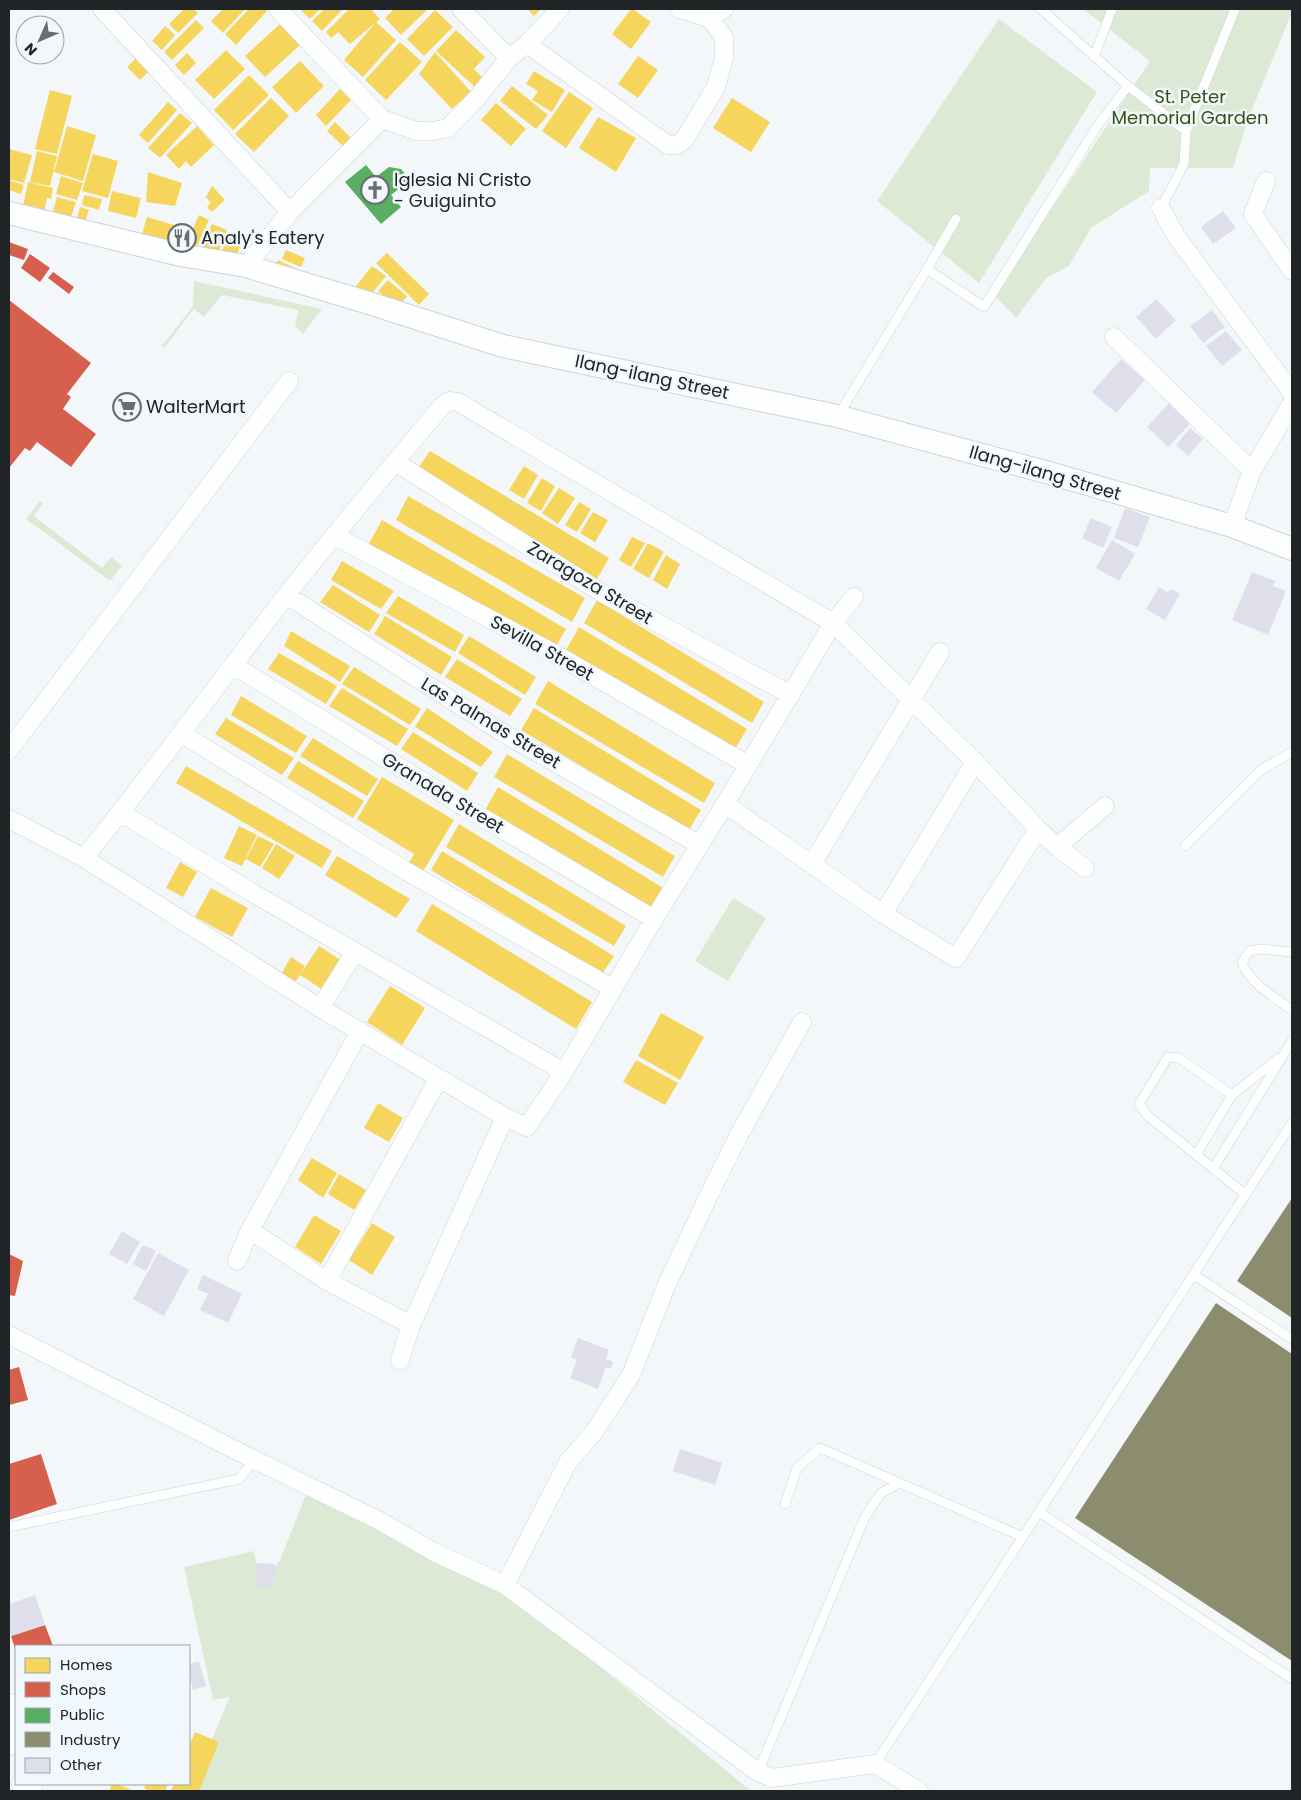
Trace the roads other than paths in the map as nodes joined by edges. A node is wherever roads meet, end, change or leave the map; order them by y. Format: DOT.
graph roads {
  1 [pos="102,9"];
  2 [pos="278,9"];
  3 [pos="461,9"];
  4 [pos="560,9"];
  5 [pos="679,9"];
  6 [pos="724,9"];
  7 [pos="1041,9"];
  8 [pos="1112,9"];
  9 [pos="1236,9"];
  10 [pos="709,18"];
  11 [pos="527,44"];
  12 [pos="1094,57"];
  13 [pos="509,58"];
  14 [pos="1128,86"];
  15 [pos="382,119"];
  16 [pos="1186,131"];
  17 [pos="1266,181"];
  18 [pos="1161,208"];
  19 [pos="290,212"];
  20 [pos="9,213"];
  21 [pos="956,219"];
  22 [pos="246,266"];
  23 [pos="927,269"];
  24 [pos="1292,270"];
  25 [pos="1114,337"];
  26 [pos="289,381"];
  27 [pos="1292,393"];
  28 [pos="1292,403"];
  29 [pos="837,416"];
  30 [pos="394,462"];
  31 [pos="1252,471"];
  32 [pos="1232,526"];
  33 [pos="335,536"];
  34 [pos="1292,550"];
  35 [pos="286,595"];
  36 [pos="854,597"];
  37 [pos="833,623"];
  38 [pos="940,652"];
  39 [pos="233,665"];
  40 [pos="791,695"];
  41 [pos="912,700"];
  42 [pos="182,734"];
  43 [pos="9,750"];
  44 [pos="1292,752"];
  45 [pos="975,762"];
  46 [pos="748,764"];
  47 [pos="725,804"];
  48 [pos="1105,806"];
  49 [pos="120,812"];
  50 [pos="9,819"];
  51 [pos="1038,829"];
  52 [pos="700,845"];
  53 [pos="1185,846"];
  54 [pos="1057,847"];
  55 [pos="84,858"];
  56 [pos="812,864"];
  57 [pos="1085,868"];
  58 [pos="883,914"];
  59 [pos="654,918"];
  60 [pos="355,952"];
  61 [pos="1292,952"];
  62 [pos="612,988"];
  63 [pos="320,1008"];
  64 [pos="1292,1010"];
  65 [pos="802,1022"];
  66 [pos="360,1031"];
  67 [pos="1292,1041"];
  68 [pos="1284,1054"];
  69 [pos="564,1072"];
  70 [pos="439,1078"];
  71 [pos="1232,1095"];
  72 [pos="505,1117"];
  73 [pos="1292,1123"];
  74 [pos="1196,1155"];
  75 [pos="1214,1169"];
  76 [pos="1246,1195"];
  77 [pos="250,1230"];
  78 [pos="237,1261"];
  79 [pos="1194,1275"];
  80 [pos="327,1280"];
  81 [pos="411,1324"];
  82 [pos="9,1335"];
  83 [pos="1292,1338"];
  84 [pos="400,1360"];
  85 [pos="255,1460"];
  86 [pos="900,1483"];
  87 [pos="785,1504"];
  88 [pos="1039,1512"];
  89 [pos="9,1527"];
  90 [pos="1023,1537"];
  91 [pos="504,1586"];
  92 [pos="1292,1679"];
  93 [pos="9,1708"];
  94 [pos="15,1736"];
  95 [pos="875,1764"];
  96 [pos="758,1772"];
  97 [pos="9,1786"];
  98 [pos="10,1791"];
  99 [pos="919,1791"];
  1 -- 19 [label="street"];
  2 -- 15 [label="street"];
  3 -- 13 [label="street"];
  4 -- 11 [label="street"];
  5 -- 10 [label="street"];
  6 -- 10 [label="street"];
  7 -- 12 [label="lane"];
  8 -- 12 [label="lane"];
  9 -- 16 [label="lane"];
  10 -- 11 [label="street"];
  11 -- 13 [label="street"];
  12 -- 14 [label="lane"];
  13 -- 15 [label="street"];
  14 -- 16 [label="lane"];
  14 -- 23 [label="lane"];
  15 -- 19 [label="street"];
  16 -- 18 [label="lane"];
  17 -- 24 [label="street"];
  18 -- 27 [label="street"];
  19 -- 22 [label="street"];
  20 -- 22 [label="street, Ilang-ilang Street"];
  21 -- 23 [label="lane"];
  22 -- 29 [label="street, Ilang-ilang Street"];
  23 -- 29 [label="lane"];
  25 -- 31 [label="street"];
  26 -- 43 [label="street"];
  28 -- 31 [label="street"];
  29 -- 32 [label="street, Ilang-ilang Street"];
  30 -- 33 [label="street"];
  30 -- 37 [label="street"];
  30 -- 40 [label="street, Zaragoza Street"];
  31 -- 32 [label="street"];
  32 -- 34 [label="street, Ilang-ilang Street"];
  33 -- 35 [label="street"];
  33 -- 46 [label="street, Sevilla Street"];
  35 -- 39 [label="street"];
  35 -- 52 [label="street, Las Palmas Street"];
  36 -- 37 [label="street"];
  37 -- 40 [label="street"];
  37 -- 41 [label="street"];
  38 -- 41 [label="street"];
  39 -- 42 [label="street"];
  39 -- 59 [label="street, Granada Street"];
  40 -- 46 [label="street"];
  41 -- 45 [label="street"];
  41 -- 56 [label="street"];
  42 -- 49 [label="street"];
  42 -- 62 [label="street"];
  44 -- 53 [label="lane"];
  45 -- 51 [label="street"];
  45 -- 58 [label="street"];
  46 -- 47 [label="street"];
  47 -- 52 [label="street"];
  47 -- 56 [label="street"];
  48 -- 54 [label="street"];
  49 -- 55 [label="street"];
  49 -- 60 [label="street"];
  50 -- 55 [label="street"];
  51 -- 54 [label="street"];
  51 -- 58 [label="street"];
  52 -- 59 [label="street"];
  54 -- 57 [label="street"];
  55 -- 63 [label="street"];
  56 -- 58 [label="street"];
  59 -- 62 [label="street"];
  60 -- 63 [label="street"];
  60 -- 69 [label="street"];
  61 -- 64 [label="lane"];
  62 -- 69 [label="street"];
  63 -- 66 [label="street"];
  65 -- 91 [label="street"];
  66 -- 70 [label="street"];
  66 -- 77 [label="street"];
  67 -- 68 [label="lane"];
  68 -- 71 [label="lane"];
  68 -- 75 [label="lane"];
  69 -- 72 [label="street"];
  70 -- 72 [label="street"];
  70 -- 80 [label="street"];
  71 -- 74 [label="lane"];
  71 -- 74 [label="lane"];
  72 -- 81 [label="street"];
  73 -- 76 [label="lane"];
  74 -- 75 [label="lane"];
  75 -- 76 [label="lane"];
  76 -- 79 [label="lane"];
  77 -- 78 [label="street"];
  77 -- 80 [label="street"];
  79 -- 83 [label="lane"];
  79 -- 88 [label="lane"];
  80 -- 81 [label="street"];
  81 -- 84 [label="street"];
  82 -- 85 [label="street"];
  85 -- 89 [label="lane"];
  85 -- 91 [label="street"];
  86 -- 87 [label="lane"];
  86 -- 90 [label="lane"];
  86 -- 96 [label="lane"];
  88 -- 90 [label="lane"];
  88 -- 92 [label="lane"];
  90 -- 95 [label="lane"];
  91 -- 96 [label="street"];
  93 -- 94 [label="highway"];
  95 -- 96 [label="street"];
  95 -- 99 [label="street"];
  97 -- 98 [label="highway"];
}
